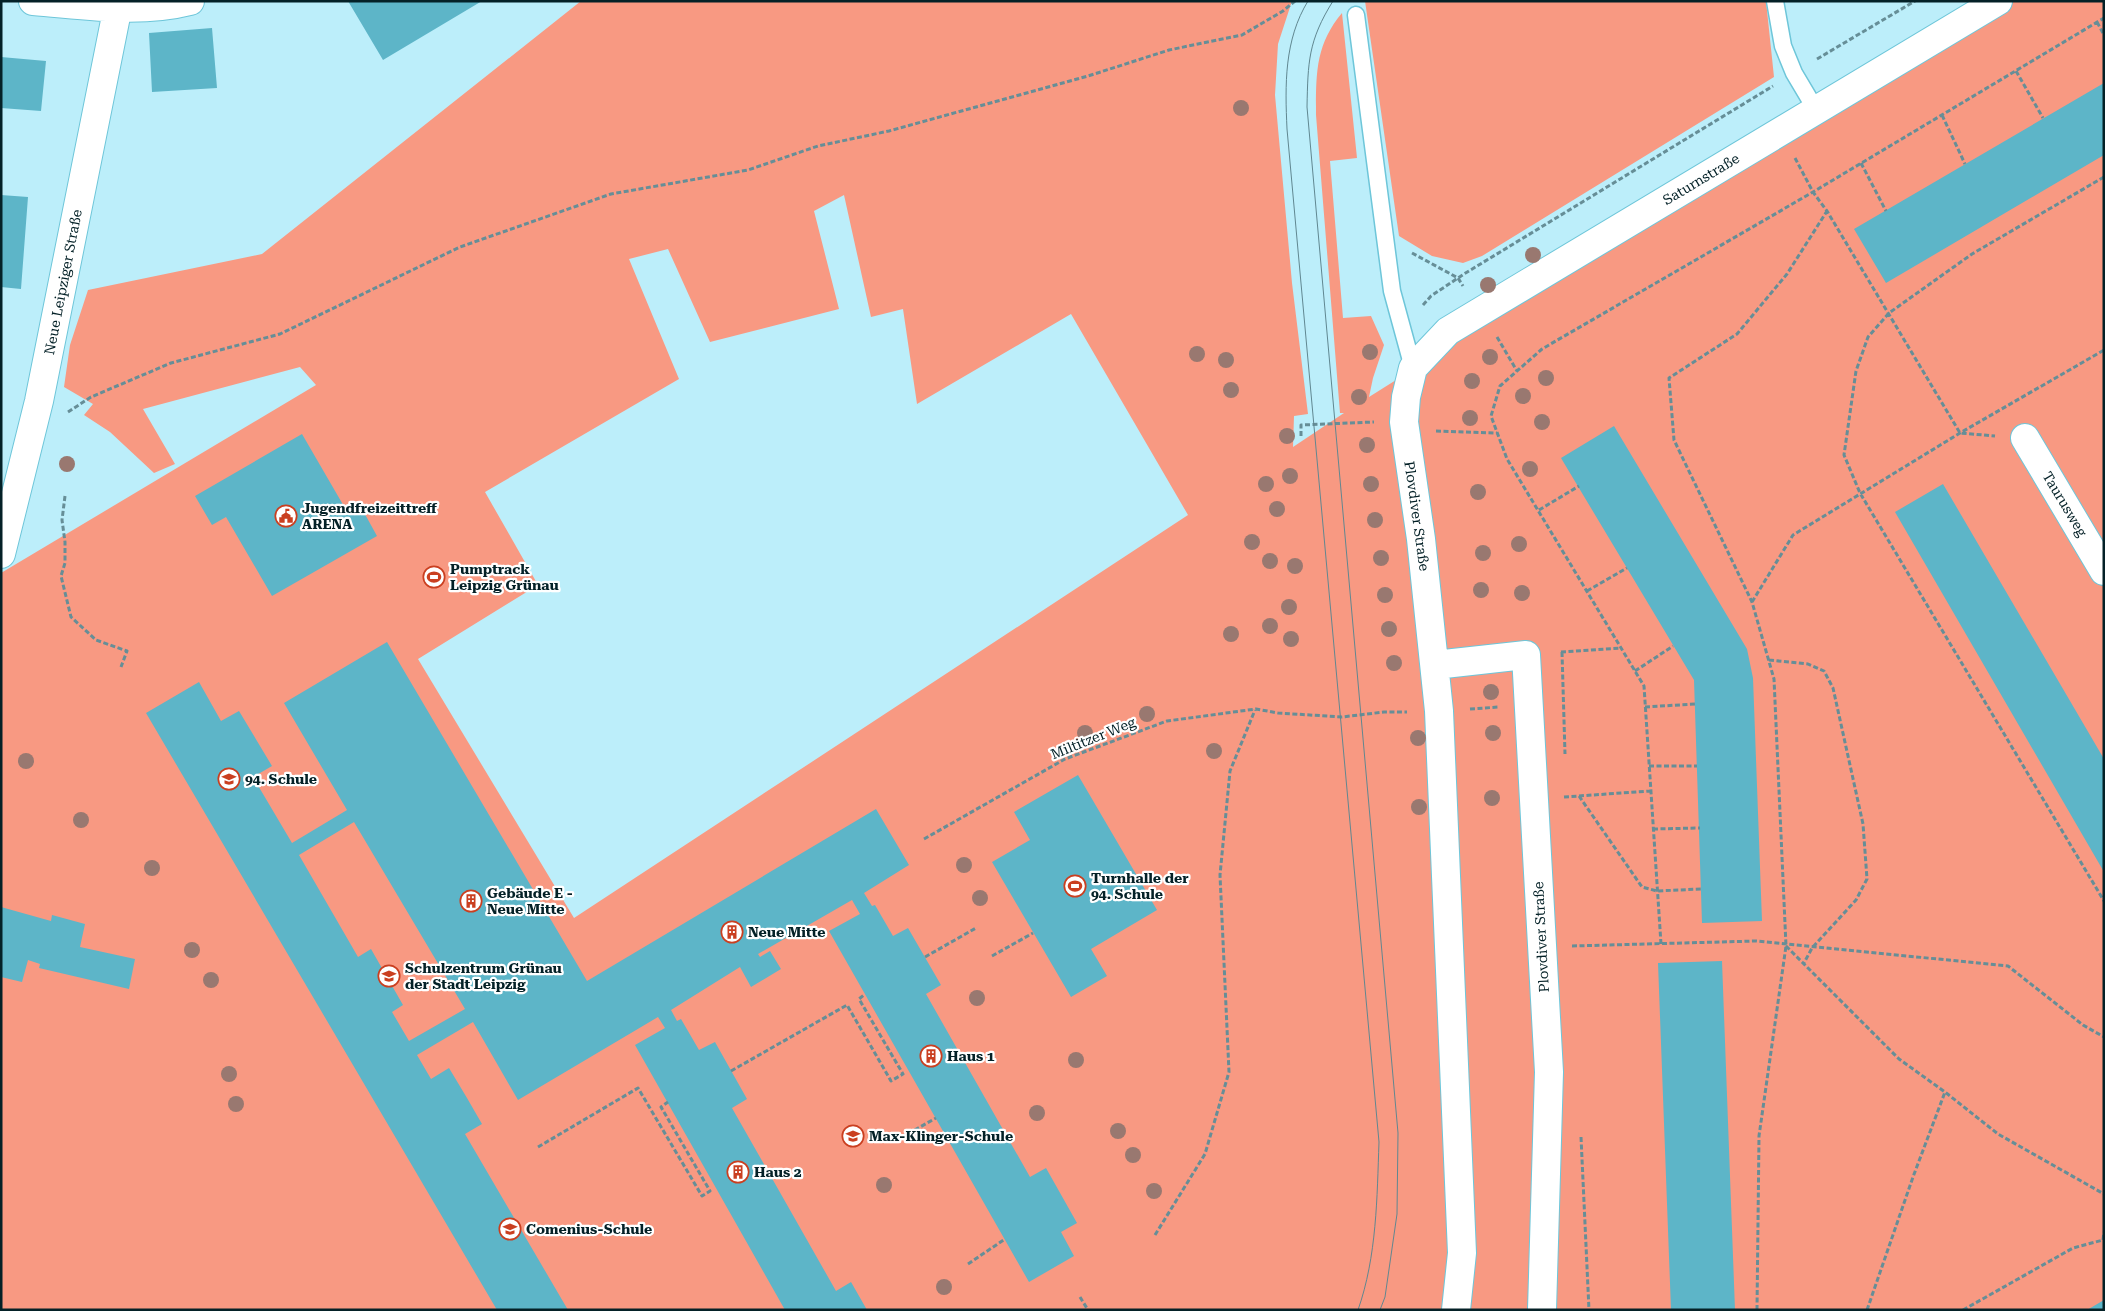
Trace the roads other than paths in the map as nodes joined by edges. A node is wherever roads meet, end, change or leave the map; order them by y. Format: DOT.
graph roads {
  1 [pos="33,1"];
  2 [pos="190,1"];
  3 [pos="1775,1"];
  4 [pos="1998,1"];
  5 [pos="119,5"];
  6 [pos="1356,15"];
  7 [pos="1816,110"];
  8 [pos="1413,368"];
  9 [pos="2025,438"];
  10 [pos="1,554"];
  11 [pos="2104,571"];
  12 [pos="1435,665"];
  13 [pos="1456,1310"];
  14 [pos="1542,1310"];
  1 -- 5 [label="street"];
  2 -- 5 [label="street"];
  3 -- 7 [label="lane"];
  4 -- 7 [label="street, Saturnstraße"];
  5 -- 10 [label="street, Neue Leipziger Straße"];
  6 -- 8 [label="lane"];
  7 -- 8 [label="street, Saturnstraße"];
  8 -- 12 [label="street, Plovdiver Straße"];
  9 -- 11 [label="street, Taurusweg"];
  12 -- 13 [label="street, Plovdiver Straße"];
  12 -- 14 [label="street, Plovdiver Straße"];
}
